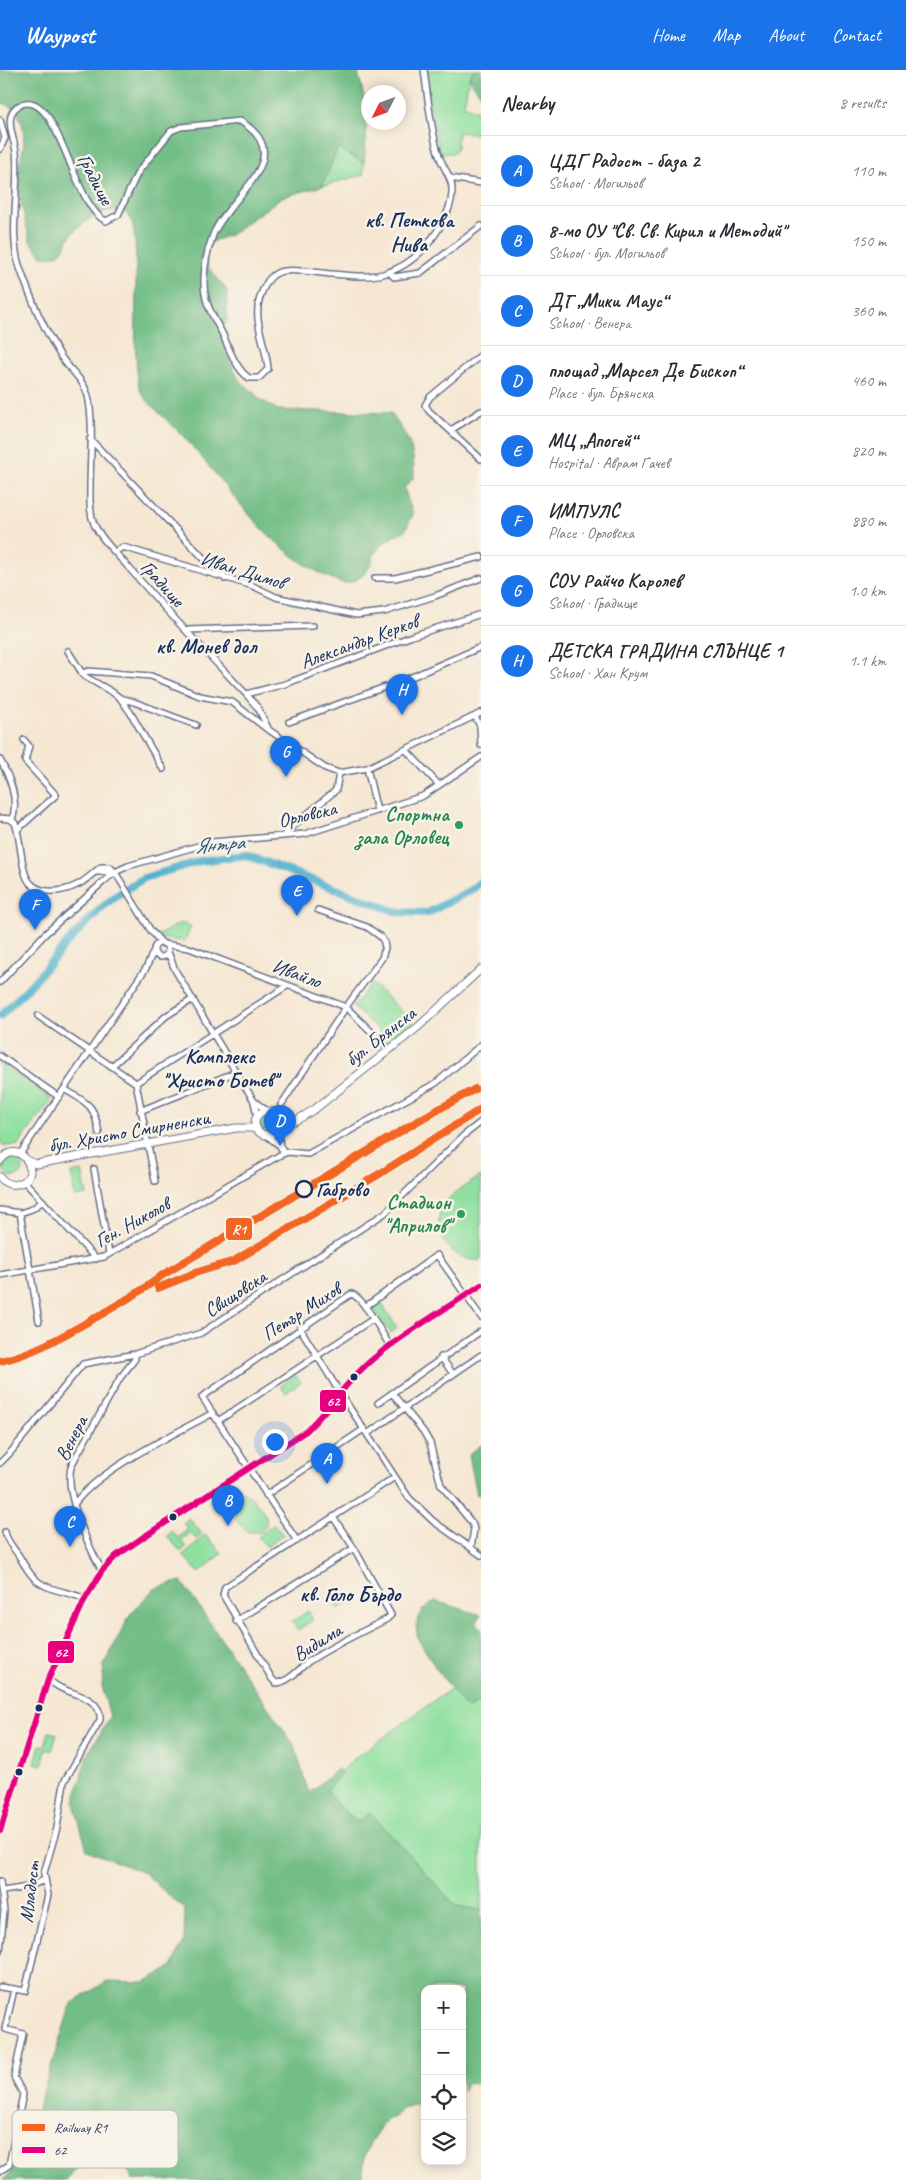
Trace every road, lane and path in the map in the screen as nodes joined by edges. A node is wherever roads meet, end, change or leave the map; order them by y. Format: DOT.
graph roads {
  1 [pos="424,70"];
  2 [pos="0,120"];
  3 [pos="12,137"];
  4 [pos="5,138"];
  5 [pos="0,149"];
  6 [pos="450,178"];
  7 [pos="481,183"];
  8 [pos="481,226"];
  9 [pos="388,272"];
  10 [pos="481,355"];
  11 [pos="481,411"];
  12 [pos="451,430"];
  13 [pos="90,438"];
  14 [pos="481,458"];
  15 [pos="115,552"];
  16 [pos="481,557"];
  17 [pos="375,578"];
  18 [pos="481,578"];
  19 [pos="225,579"];
  20 [pos="481,614"];
  21 [pos="313,626"];
  22 [pos="186,630"];
  23 [pos="481,647"];
  24 [pos="68,651"];
  25 [pos="82,674"];
  26 [pos="246,694"];
  27 [pos="120,698"];
  28 [pos="478,714"];
  29 [pos="289,722"];
  30 [pos="196,725"];
  31 [pos="269,730"];
  32 [pos="24,740"];
  33 [pos="481,745"];
  34 [pos="406,750"];
  35 [pos="0,760"];
  36 [pos="480,760"];
  37 [pos="367,768"];
  38 [pos="163,769"];
  39 [pos="339,773"];
  40 [pos="439,785"];
  41 [pos="377,810"];
  42 [pos="0,818"];
  43 [pos="12,820"];
  44 [pos="17,830"];
  45 [pos="284,836"];
  46 [pos="115,872"];
  47 [pos="318,910"];
  48 [pos="150,931"];
  49 [pos="163,943"];
  50 [pos="182,946"];
  51 [pos="155,948"];
  52 [pos="168,951"];
  53 [pos="162,956"];
  54 [pos="146,968"];
  55 [pos="481,969"];
  56 [pos="176,970"];
  57 [pos="0,982"];
  58 [pos="287,986"];
  59 [pos="193,999"];
  60 [pos="346,1007"];
  61 [pos="38,1016"];
  62 [pos="213,1033"];
  63 [pos="481,1045"];
  64 [pos="389,1049"];
  65 [pos="90,1051"];
  66 [pos="0,1056"];
  67 [pos="112,1066"];
  68 [pos="236,1072"];
  69 [pos="136,1083"];
  70 [pos="64,1089"];
  71 [pos="60,1096"];
  72 [pos="254,1101"];
  73 [pos="281,1105"];
  74 [pos="140,1111"];
  75 [pos="267,1111"];
  76 [pos="257,1117"];
  77 [pos="277,1117"];
  78 [pos="293,1121"];
  79 [pos="481,1122"];
  80 [pos="236,1128"];
  81 [pos="278,1128"];
  82 [pos="257,1130"];
  83 [pos="99,1133"];
  84 [pos="266,1135"];
  85 [pos="147,1144"];
  86 [pos="280,1146"];
  87 [pos="284,1152"];
  88 [pos="20,1154"];
  89 [pos="0,1161"];
  90 [pos="28,1161"];
  91 [pos="36,1164"];
  92 [pos="94,1169"];
  93 [pos="26,1178"];
  94 [pos="1,1180"];
  95 [pos="155,1181"];
  96 [pos="43,1201"];
  97 [pos="0,1210"];
  98 [pos="20,1213"];
  99 [pos="109,1254"];
  100 [pos="96,1259"];
  101 [pos="30,1271"];
  102 [pos="0,1276"];
  103 [pos="481,1285"];
  104 [pos="465,1295"];
  105 [pos="365,1307"];
  106 [pos="481,1318"];
  107 [pos="374,1319"];
  108 [pos="39,1321"];
  109 [pos="300,1328"];
  110 [pos="481,1331"];
  111 [pos="390,1346"];
  112 [pos="135,1354"];
  113 [pos="481,1355"];
  114 [pos="318,1356"];
  115 [pos="441,1357"];
  116 [pos="453,1374"];
  117 [pos="340,1393"];
  118 [pos="392,1393"];
  119 [pos="378,1403"];
  120 [pos="404,1408"];
  121 [pos="212,1413"];
  122 [pos="218,1421"];
  123 [pos="365,1431"];
  124 [pos="0,1462"];
  125 [pos="249,1469"];
  126 [pos="395,1476"];
  127 [pos="266,1495"];
  128 [pos="75,1503"];
  129 [pos="333,1517"];
  130 [pos="5,1532"];
  131 [pos="297,1541"];
  132 [pos="354,1548"];
  133 [pos="471,1548"];
  134 [pos="481,1555"];
  135 [pos="102,1571"];
  136 [pos="85,1599"];
  137 [pos="236,1621"];
  138 [pos="48,1680"];
  139 [pos="3,1812"];
  140 [pos="0,1829"];
  141 [pos="44,1880"];
  142 [pos="0,1881"];
  143 [pos="3,1891"];
  144 [pos="2,1923"];
  145 [pos="0,1951"];
  146 [pos="0,1986"];
  147 [pos="14,1989"];
  148 [pos="2,2029"];
  149 [pos="21,2110"];
  150 [pos="12,2151"];
  151 [pos="0,2171"];
  1 -- 6 [label="street, Градище"];
  2 -- 4 [label="street"];
  3 -- 4 [label="street"];
  3 -- 9 [label="street, Градище"];
  3 -- 13 [label="street, Градище"];
  4 -- 5 [label="street"];
  6 -- 7 [label="street"];
  6 -- 9 [label="street, Градище"];
  8 -- 9 [label="street"];
  10 -- 12 [label="street"];
  11 -- 12 [label="street"];
  12 -- 14 [label="street"];
  13 -- 15 [label="street, Градище"];
  13 -- 19 [label="street"];
  15 -- 19 [label="street, Иван Димов"];
  15 -- 22 [label="street, Градище"];
  16 -- 17 [label="street"];
  18 -- 19 [label="street, Иван Димов"];
  20 -- 26 [label="street, Александър Керков"];
  21 -- 22 [label="street"];
  22 -- 26 [label="street, Градище"];
  23 -- 29 [label="street"];
  24 -- 25 [label="street"];
  25 -- 27 [label="street"];
  25 -- 31 [label="street"];
  26 -- 31 [label="street, Градище"];
  27 -- 30 [label="street"];
  27 -- 38 [label="street"];
  28 -- 33 [label="street"];
  28 -- 34 [label="street"];
  31 -- 39 [label="street, Градище"];
  32 -- 44 [label="street"];
  34 -- 37 [label="street"];
  34 -- 40 [label="street"];
  35 -- 43 [label="street"];
  36 -- 40 [label="street, Орловска"];
  37 -- 39 [label="street"];
  37 -- 41 [label="street"];
  39 -- 45 [label="street"];
  40 -- 41 [label="street, Орловска"];
  41 -- 45 [label="street, Орловска"];
  42 -- 43 [label="street"];
  43 -- 44 [label="street"];
  44 -- 46 [label="street"];
  45 -- 46 [label="street, Орловска"];
  46 -- 48 [label="street"];
  46 -- 57 [label="street, Орловска"];
  47 -- 60 [label="street"];
  48 -- 49 [label="street"];
  48 -- 51 [label="street"];
  49 -- 50 [label="street, Ивайло"];
  49 -- 51 [label="street"];
  49 -- 52 [label="street"];
  50 -- 52 [label="street"];
  50 -- 58 [label="street, Ивайло"];
  51 -- 53 [label="street"];
  51 -- 54 [label="street"];
  52 -- 53 [label="street"];
  52 -- 56 [label="street"];
  53 -- 54 [label="street"];
  53 -- 56 [label="street"];
  54 -- 65 [label="street"];
  55 -- 64 [label="main road, бул. Брянска"];
  56 -- 59 [label="street"];
  58 -- 60 [label="street, Ивайло"];
  58 -- 62 [label="street"];
  59 -- 62 [label="street"];
  59 -- 67 [label="street"];
  60 -- 64 [label="street, Ивайло"];
  60 -- 73 [label="street"];
  61 -- 65 [label="street"];
  62 -- 68 [label="street"];
  62 -- 69 [label="street"];
  63 -- 87 [label="street"];
  64 -- 78 [label="main road, бул. Брянска"];
  65 -- 67 [label="street"];
  65 -- 70 [label="street"];
  66 -- 71 [label="street"];
  67 -- 69 [label="street"];
  68 -- 72 [label="street"];
  68 -- 74 [label="street"];
  69 -- 74 [label="street"];
  70 -- 71 [label="street"];
  70 -- 83 [label="street"];
  71 -- 88 [label="street"];
  72 -- 75 [label="street"];
  72 -- 76 [label="street"];
  74 -- 85 [label="street"];
  75 -- 76 [label="main road"];
  75 -- 77 [label="main road"];
  76 -- 80 [label="main road, бул. Христо Смирненски"];
  76 -- 82 [label="main road"];
  77 -- 78 [label="main road"];
  77 -- 81 [label="main road"];
  78 -- 81 [label="main road, бул. Брянска"];
  79 -- 112 [label="street, Свищовска"];
  80 -- 82 [label="main road, бул. Христо Смирненски"];
  80 -- 85 [label="main road, бул. Христо Смирненски"];
  81 -- 84 [label="main road"];
  81 -- 86 [label="street"];
  82 -- 84 [label="main road"];
  84 -- 86 [label="street"];
  85 -- 91 [label="main road, бул. Христо Смирненски"];
  85 -- 95 [label="street"];
  86 -- 87 [label="street"];
  87 -- 99 [label="street, Ген. Николов"];
  88 -- 89 [label="main road"];
  88 -- 90 [label="main road"];
  90 -- 91 [label="main road, бул. Христо Смирненски"];
  90 -- 93 [label="main road"];
  91 -- 93 [label="main road"];
  92 -- 99 [label="street"];
  93 -- 94 [label="main road"];
  93 -- 96 [label="street"];
  96 -- 98 [label="street"];
  96 -- 100 [label="street"];
  97 -- 98 [label="street"];
  98 -- 101 [label="street"];
  99 -- 100 [label="street, Ген. Николов"];
  100 -- 101 [label="street, Ген. Николов"];
  101 -- 102 [label="street, Ген. Николов"];
  101 -- 108 [label="street"];
  103 -- 104 [label="street"];
  104 -- 105 [label="street, Петър Михов"];
  104 -- 106 [label="street"];
  104 -- 111 [label="street"];
  105 -- 107 [label="street"];
  105 -- 109 [label="street, Петър Михов"];
  107 -- 111 [label="street"];
  107 -- 114 [label="street"];
  109 -- 114 [label="street"];
  109 -- 121 [label="street, Петър Михов"];
  110 -- 115 [label="street"];
  111 -- 117 [label="street"];
  112 -- 124 [label="street, Свищовска"];
  112 -- 128 [label="street, Венера"];
  113 -- 116 [label="street"];
  114 -- 117 [label="street"];
  114 -- 122 [label="street"];
  115 -- 116 [label="street"];
  115 -- 118 [label="street"];
  116 -- 120 [label="street"];
  117 -- 123 [label="street"];
  117 -- 125 [label="street"];
  118 -- 119 [label="street"];
  118 -- 120 [label="street"];
  120 -- 123 [label="street"];
  120 -- 133 [label="street"];
  121 -- 122 [label="street"];
  121 -- 128 [label="street"];
  122 -- 125 [label="street"];
  123 -- 126 [label="street"];
  123 -- 127 [label="street"];
  125 -- 127 [label="street"];
  125 -- 135 [label="street"];
  126 -- 129 [label="street"];
  126 -- 133 [label="street"];
  127 -- 131 [label="street"];
  128 -- 135 [label="street, Венера"];
  129 -- 131 [label="street"];
  129 -- 132 [label="street, Видима"];
  130 -- 136 [label="street"];
  131 -- 137 [label="street"];
  132 -- 137 [label="street"];
  132 -- 137 [label="street, Видима"];
  133 -- 134 [label="street"];
  135 -- 136 [label="street"];
  136 -- 138 [label="street"];
  138 -- 139 [label="street"];
  138 -- 141 [label="street, Младост"];
  139 -- 140 [label="street"];
  141 -- 143 [label="street"];
  141 -- 147 [label="street, Младост"];
  142 -- 143 [label="street"];
  143 -- 144 [label="street"];
  144 -- 145 [label="street"];
  146 -- 147 [label="street"];
  147 -- 148 [label="street"];
  148 -- 149 [label="street"];
  150 -- 151 [label="street"];
}
